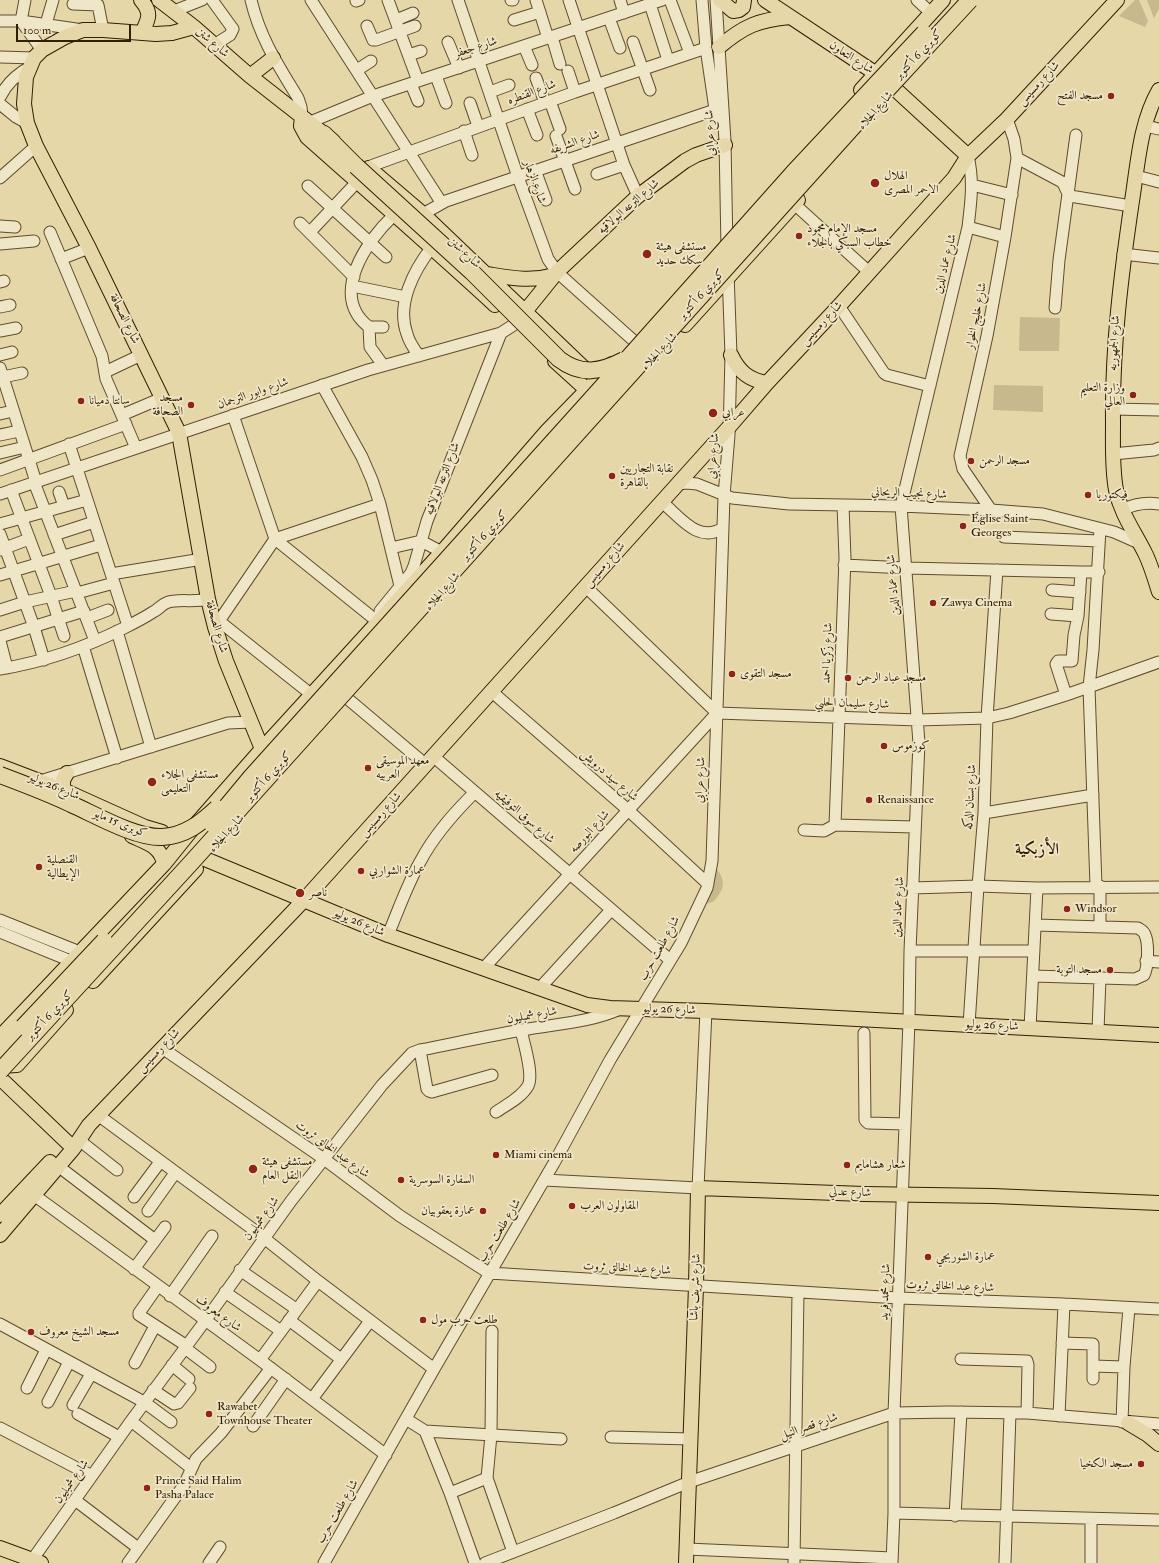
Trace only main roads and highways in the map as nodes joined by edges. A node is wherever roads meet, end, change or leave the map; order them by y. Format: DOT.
graph roads {
  1 [pos="141,0"];
  2 [pos="720,0"];
  3 [pos="744,0"];
  4 [pos="765,0"];
  5 [pos="943,0"];
  6 [pos="956,0"];
  7 [pos="970,0"];
  8 [pos="978,0"];
  9 [pos="1116,0"];
  10 [pos="160,1"];
  11 [pos="149,13"];
  12 [pos="790,17"];
  13 [pos="194,27"];
  14 [pos="142,33"];
  15 [pos="712,47"];
  16 [pos="273,58"];
  17 [pos="875,73"];
  18 [pos="250,76"];
  19 [pos="895,89"];
  20 [pos="1159,90"];
  21 [pos="304,122"];
  22 [pos="324,134"];
  23 [pos="725,143"];
  24 [pos="968,156"];
  25 [pos="360,172"];
  26 [pos="487,274"];
  27 [pos="556,274"];
  28 [pos="525,312"];
  29 [pos="515,324"];
  30 [pos="731,355"];
  31 [pos="629,357"];
  32 [pos="596,380"];
  33 [pos="767,383"];
  34 [pos="587,390"];
  35 [pos="617,399"];
  36 [pos="1156,573"];
  37 [pos="1159,592"];
  38 [pos="262,749"];
  39 [pos="0,766"];
  40 [pos="67,773"];
  41 [pos="0,776"];
  42 [pos="251,777"];
  43 [pos="49,788"];
  44 [pos="197,823"];
  45 [pos="205,859"];
  46 [pos="164,864"];
  47 [pos="304,900"];
  48 [pos="1159,1035"];
  49 [pos="0,1037"];
  50 [pos="0,1052"];
  51 [pos="0,1066"];
  52 [pos="0,1071"];
  53 [pos="0,1078"];
  54 [pos="73,1141"];
  55 [pos="698,1188"];
  56 [pos="1158,1202"];
  57 [pos="0,1216"];
  58 [pos="0,1235"];
  59 [pos="1125,1422"];
  60 [pos="1159,1444"];
  61 [pos="0,1548"];
  62 [pos="686,1556"];
  63 [pos="35,1562"];
  1 -- 11 [label="main road"];
  2 -- 3 [label="main road"];
  4 -- 12 [label="main road, شارع التعاون"];
  5 -- 17 [label="main road"];
  6 -- 31 [label="highway, كوبري 6 أكتوبر, bridge"];
  7 -- 52 [label="highway, كوبري 6 أكتوبر, bridge"];
  8 -- 19 [label="main road, شارع الجلاء"];
  9 -- 24 [label="main road, شارع رمسيس"];
  10 -- 11 [label="main road"];
  10 -- 13 [label="main road, شارع شنن"];
  11 -- 14 [label="main road"];
  12 -- 15 [label="main road"];
  12 -- 17 [label="main road, شارع التعاون"];
  13 -- 14 [label="main road"];
  13 -- 18 [label="main road, شارع شنن"];
  14 -- 38 [label="main road, شارع الصحافة"];
  16 -- 18 [label="main road"];
  17 -- 19 [label="main road, شارع التعاون"];
  17 -- 32 [label="main road"];
  18 -- 21 [label="main road, شارع شنن"];
  19 -- 24 [label="main road, شارع التعاون"];
  19 -- 35 [label="main road, شارع الجلاء"];
  20 -- 36 [label="main road, شارع الجمهوريه"];
  21 -- 22 [label="main road, شارع شنن"];
  21 -- 25 [label="main road, شارع شنن"];
  22 -- 25 [label="highway"];
  23 -- 27 [label="main road, شارع الترعه البولاقيه"];
  24 -- 33 [label="main road, شارع رمسيس"];
  25 -- 26 [label="main road, شارع شنن"];
  25 -- 29 [label="main road, شارع شنن"];
  25 -- 31 [label="highway, bridge"];
  26 -- 27 [label="main road"];
  26 -- 28 [label="main road, شارع شنن"];
  27 -- 28 [label="main road, شارع الترعه البولاقيه"];
  28 -- 29 [label="main road, شارع الترعه البولاقيه"];
  28 -- 32 [label="main road, شارع شنن"];
  29 -- 34 [label="main road, شارع شنن"];
  30 -- 33 [label="main road"];
  31 -- 42 [label="highway, كوبري 6 أكتوبر, bridge"];
  32 -- 34 [label="main road"];
  32 -- 35 [label="main road, شارع شنن"];
  33 -- 47 [label="main road, شارع رمسيس"];
  34 -- 38 [label="main road"];
  35 -- 45 [label="main road, شارع الجلاء"];
  36 -- 37 [label="main road, شارع الجمهوريه"];
  38 -- 44 [label="main road"];
  39 -- 43 [label="main road, شارع 26 يوليو"];
  40 -- 43 [label="main road"];
  41 -- 42 [label="highway, كوبرى 15 مايو, bridge"];
  41 -- 43 [label="main road, شارع 26 يوليو"];
  42 -- 50 [label="highway, كوبري 6 أكتوبر, bridge"];
  43 -- 44 [label="main road, شارع 26 يوليو"];
  43 -- 46 [label="main road, شارع 26 يوليو"];
  44 -- 46 [label="main road"];
  45 -- 47 [label="main road, شارع 26 يوليو"];
  45 -- 51 [label="main road, شارع الجلاء"];
  46 -- 49 [label="main road"];
  47 -- 48 [label="main road, شارع 26 يوليو"];
  47 -- 54 [label="main road, شارع رمسيس"];
  53 -- 54 [label="main road"];
  54 -- 57 [label="main road, شارع رمسيس"];
  54 -- 58 [label="main road, شارع رمسيس"];
  55 -- 56 [label="main road, شارع عدلي"];
  55 -- 62 [label="main road, شارع شريف باشا"];
  59 -- 60 [label="main road"];
  61 -- 63 [label="main road"];
}
